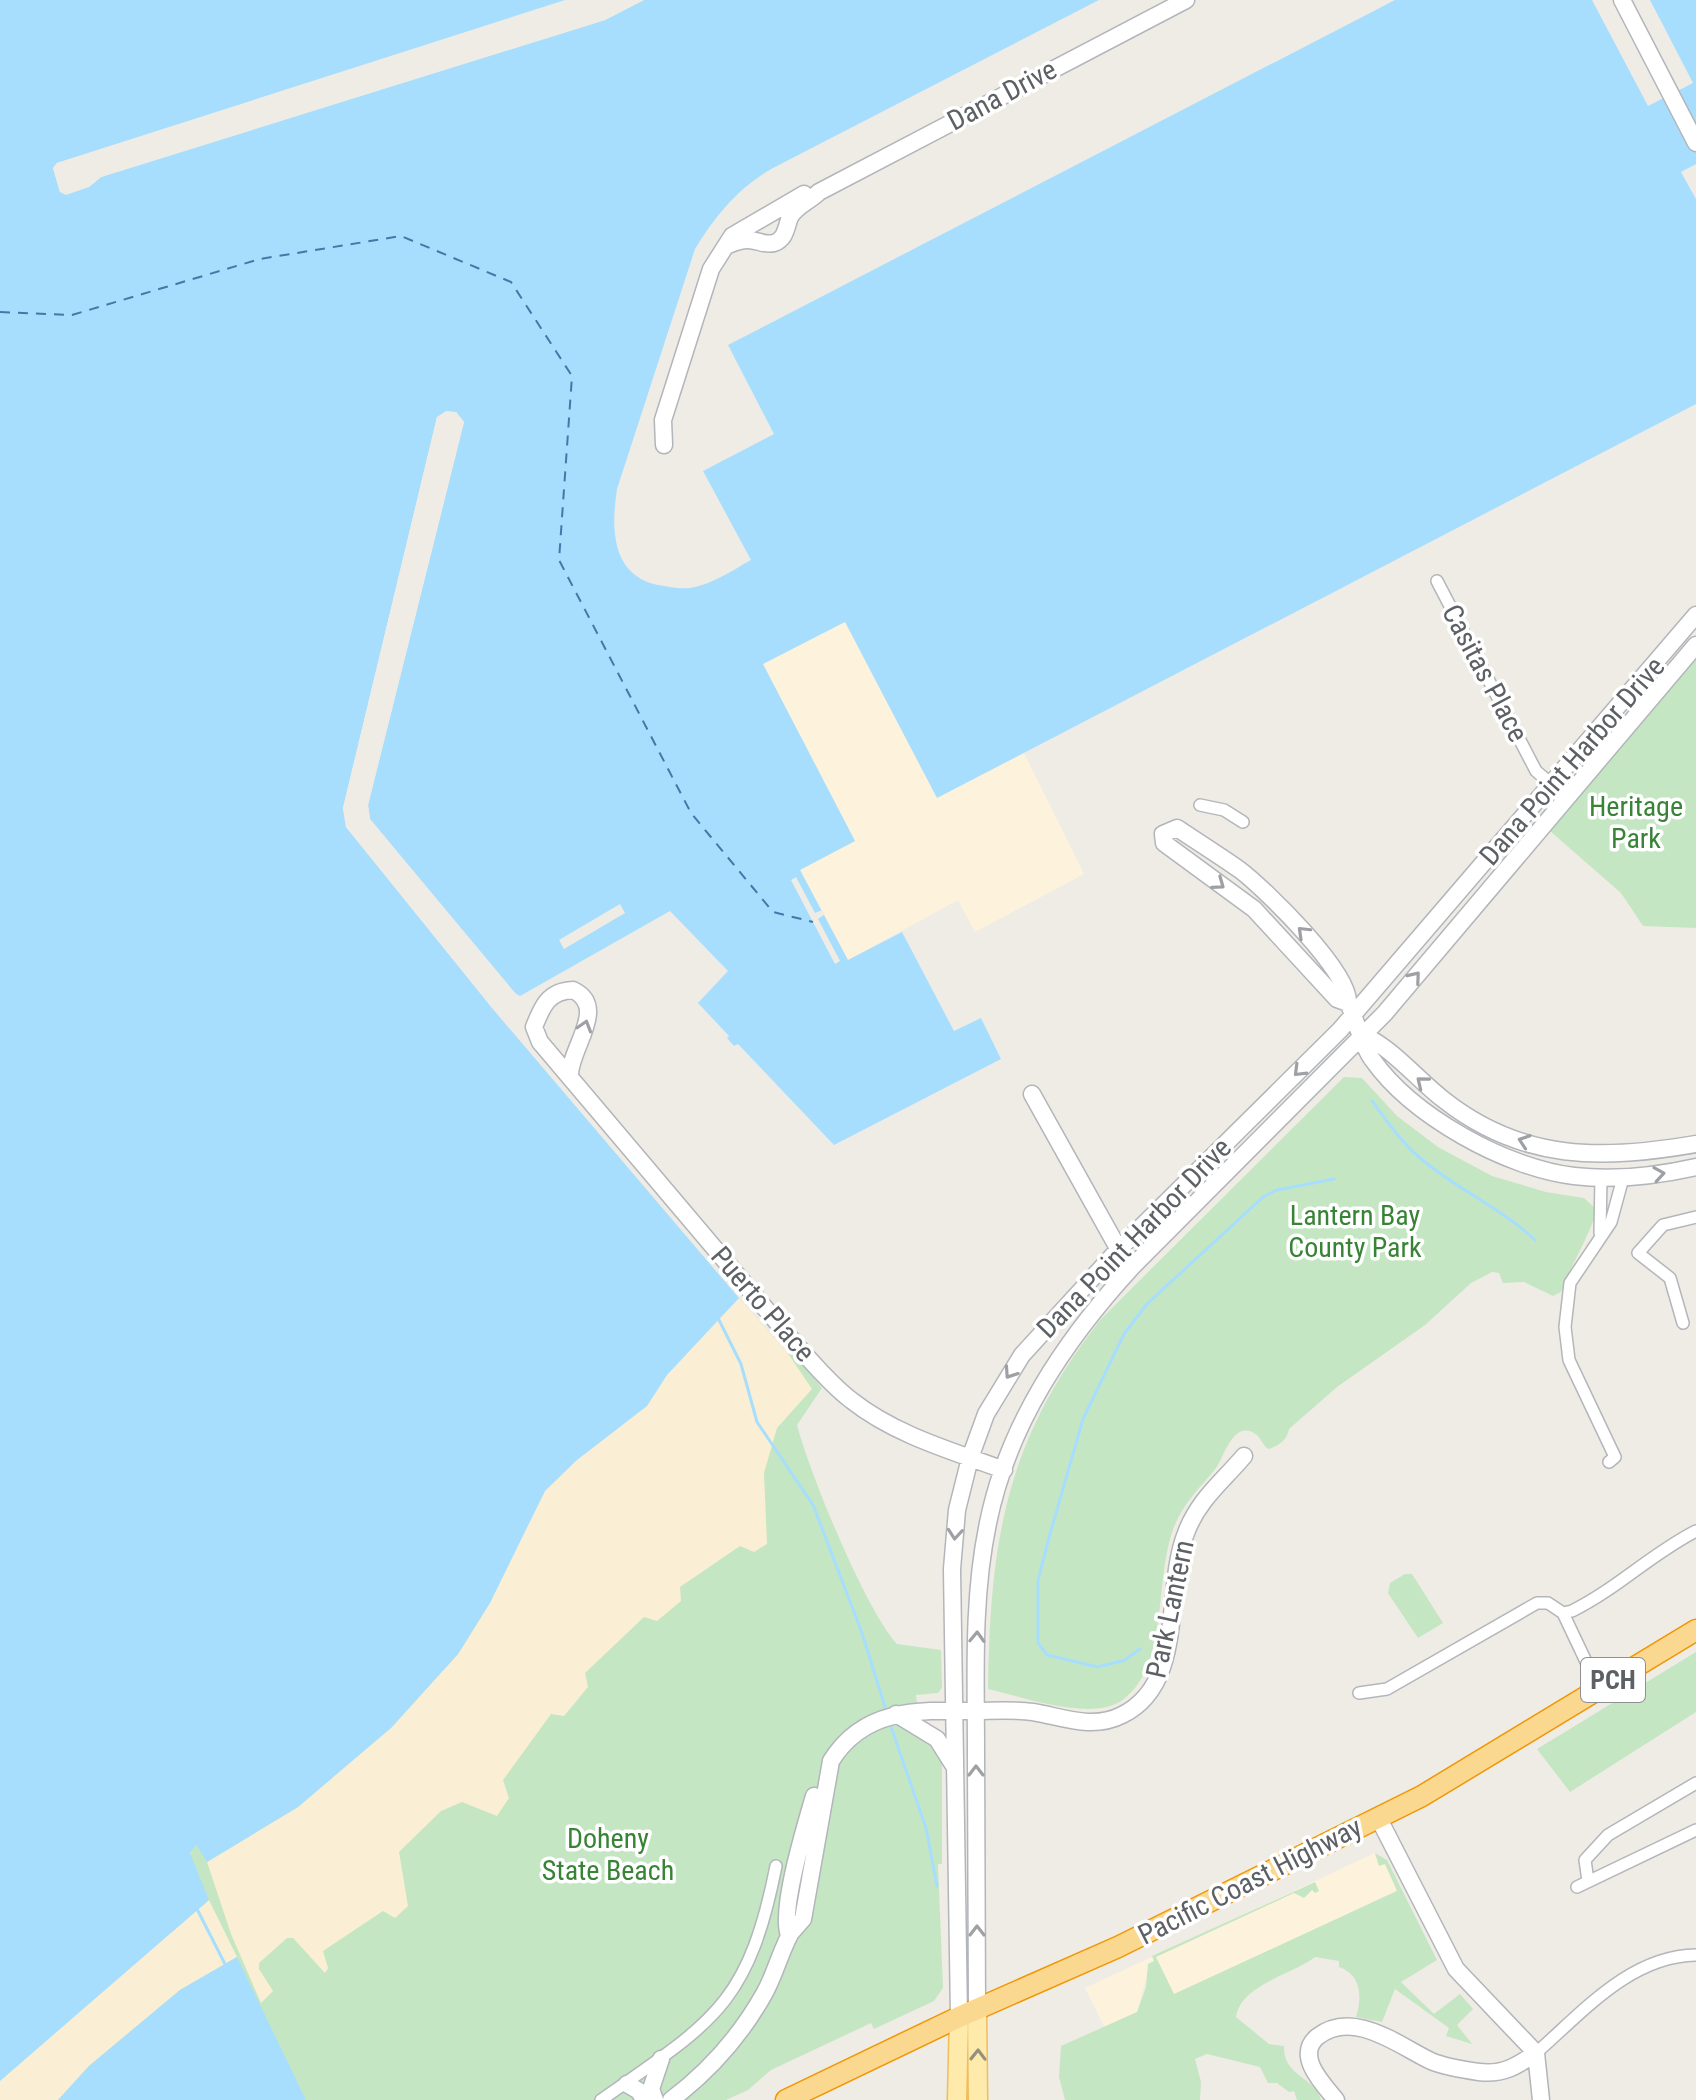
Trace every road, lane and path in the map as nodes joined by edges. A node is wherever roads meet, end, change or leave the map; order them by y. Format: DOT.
graph roads {
  1 [pos="1186,0"];
  2 [pos="1622,0"];
  3 [pos="1696,143"];
  4 [pos="819,192"];
  5 [pos="726,246"];
  6 [pos="664,445"];
  7 [pos="1437,581"];
  8 [pos="1696,615"];
  9 [pos="1696,645"];
  10 [pos="1551,785"];
  11 [pos="1568,798"];
  12 [pos="1200,805"];
  13 [pos="1243,822"];
  14 [pos="1271,900"];
  15 [pos="1257,912"];
  16 [pos="1351,1009"];
  17 [pos="1363,1035"];
  18 [pos="570,1076"];
  19 [pos="1032,1094"];
  20 [pos="1696,1144"];
  21 [pos="1564,1152"];
  22 [pos="1527,1164"];
  23 [pos="1696,1167"];
  24 [pos="1601,1177"];
  25 [pos="1623,1178"];
  26 [pos="1696,1217"];
  27 [pos="1600,1233"];
  28 [pos="1117,1251"];
  29 [pos="1132,1267"];
  30 [pos="1683,1323"];
  31 [pos="1244,1456"];
  32 [pos="970,1458"];
  33 [pos="1609,1462"];
  34 [pos="1004,1470"];
  35 [pos="1696,1531"];
  36 [pos="1563,1613"];
  37 [pos="1696,1630"];
  38 [pos="1599,1689"];
  39 [pos="1359,1693"];
  40 [pos="955,1711"];
  41 [pos="976,1711"];
  42 [pos="896,1714"];
  43 [pos="956,1771"];
  44 [pos="821,1781"];
  45 [pos="1696,1783"];
  46 [pos="1378,1817"];
  47 [pos="1696,1830"];
  48 [pos="776,1866"];
  49 [pos="1588,1881"];
  50 [pos="1577,1887"];
  51 [pos="789,1935"];
  52 [pos="1696,1955"];
  53 [pos="968,2013"];
  54 [pos="1536,2053"];
  55 [pos="661,2059"];
  56 [pos="627,2084"];
  57 [pos="601,2100"];
  58 [pos="644,2100"];
  59 [pos="655,2100"];
  60 [pos="671,2100"];
  61 [pos="786,2100"];
  62 [pos="957,2100"];
  63 [pos="978,2100"];
  64 [pos="1336,2100"];
  65 [pos="1541,2100"];
  1 -- 4 [label="street, Dana Drive"];
  2 -- 3 [label="street"];
  4 -- 5 [label="street, Dana Drive"];
  4 -- 5 [label="street, Dana Drive"];
  5 -- 6 [label="street, Dana Drive"];
  7 -- 10 [label="street, Casitas Place"];
  8 -- 10 [label="street, Dana Point Harbor Drive"];
  9 -- 11 [label="street, Dana Point Harbor Drive"];
  10 -- 11 [label="street, Casitas Place"];
  10 -- 16 [label="street, Dana Point Harbor Drive"];
  17 -- 11 [label="street, Dana Point Harbor Drive, one-way"];
  12 -- 13 [label="street"];
  14 -- 15 [label="street"];
  14 -- 15 [label="street, one-way"];
  16 -- 14 [label="street, one-way"];
  15 -- 16 [label="street"];
  16 -- 17 [label="street"];
  16 -- 28 [label="street, Dana Point Harbor Drive, one-way"];
  21 -- 17 [label="street, one-way"];
  17 -- 22 [label="street"];
  17 -- 29 [label="street, Dana Point Harbor Drive"];
  18 -- 18 [label="street, Puerto Place, one-way"];
  18 -- 32 [label="street, Puerto Place"];
  19 -- 28 [label="street"];
  20 -- 21 [label="street"];
  21 -- 22 [label="street"];
  22 -- 24 [label="street"];
  25 -- 23 [label="street, one-way"];
  24 -- 25 [label="street"];
  24 -- 27 [label="street"];
  25 -- 27 [label="street"];
  26 -- 30 [label="street"];
  27 -- 33 [label="street"];
  28 -- 29 [label="street"];
  28 -- 32 [label="street, Dana Point Harbor Drive, one-way"];
  29 -- 34 [label="street, Dana Point Harbor Drive"];
  31 -- 41 [label="street, Park Lantern"];
  32 -- 34 [label="street, Puerto Place"];
  32 -- 40 [label="street, Dana Point Harbor Drive, one-way"];
  41 -- 34 [label="street, Dana Point Harbor Drive, one-way"];
  35 -- 36 [label="street"];
  36 -- 38 [label="street"];
  36 -- 39 [label="street"];
  37 -- 38 [label="highway, Pacific Coast Highway / PCH"];
  38 -- 46 [label="highway, Pacific Coast Highway / PCH"];
  40 -- 41 [label="street, Park Lantern"];
  40 -- 42 [label="street"];
  40 -- 43 [label="street, Dana Point Harbor Drive"];
  53 -- 41 [label="street, Dana Point Harbor Drive, one-way"];
  42 -- 43 [label="street"];
  42 -- 44 [label="street"];
  43 -- 53 [label="street, Dana Point Harbor Drive"];
  44 -- 51 [label="street"];
  44 -- 51 [label="street"];
  45 -- 49 [label="street"];
  46 -- 53 [label="highway, Pacific Coast Highway / PCH"];
  46 -- 54 [label="street"];
  47 -- 49 [label="street"];
  48 -- 55 [label="street"];
  49 -- 50 [label="street"];
  51 -- 60 [label="street"];
  52 -- 54 [label="street"];
  53 -- 61 [label="highway, Pacific Coast Highway / PCH"];
  53 -- 62 [label="main road"];
  63 -- 53 [label="main road, one-way"];
  54 -- 64 [label="street"];
  54 -- 65 [label="street"];
  55 -- 56 [label="street"];
  55 -- 59 [label="street"];
  56 -- 57 [label="street"];
  56 -- 58 [label="street"];
}
